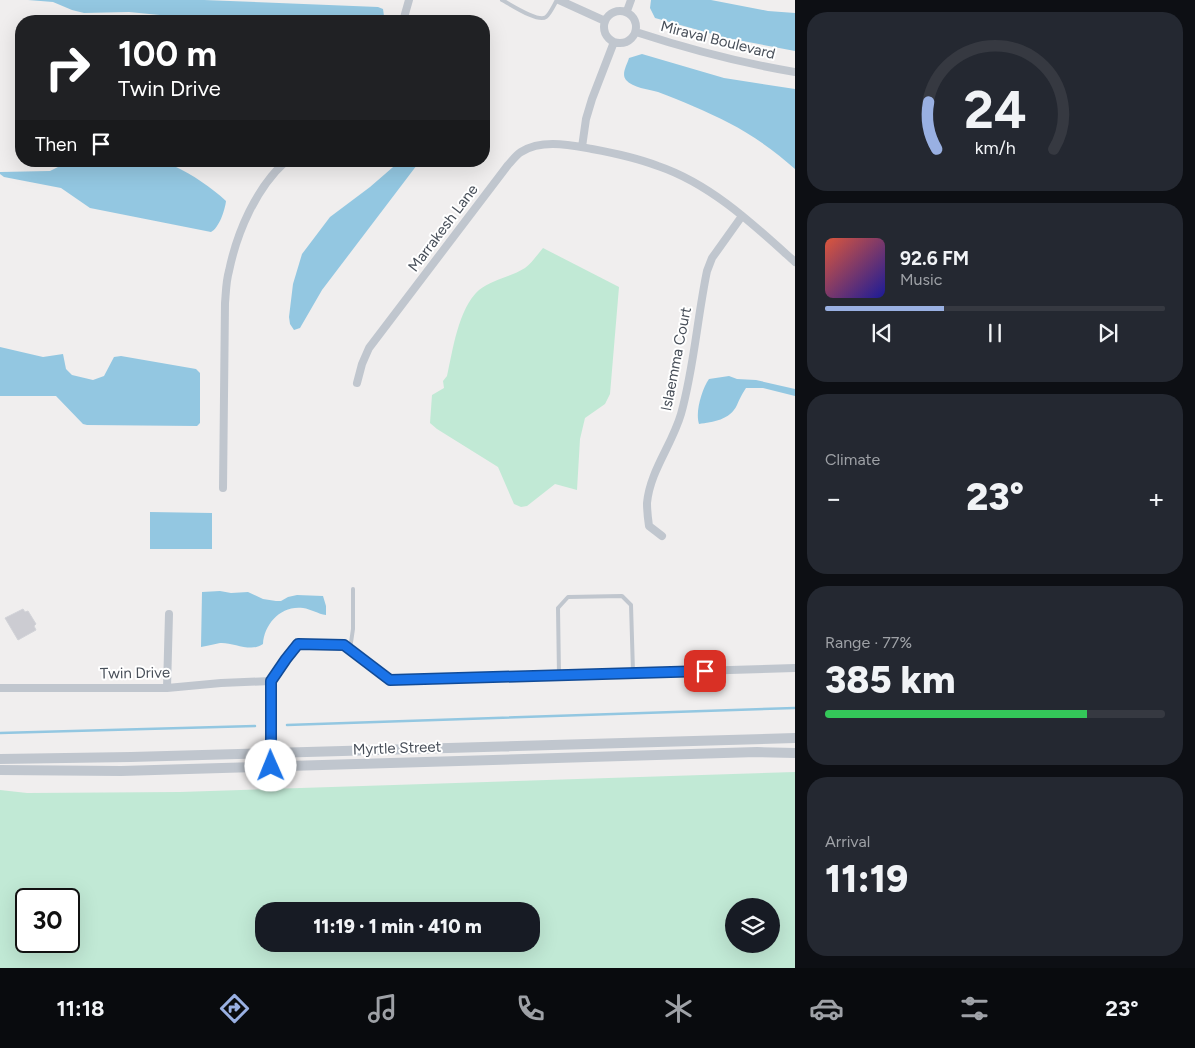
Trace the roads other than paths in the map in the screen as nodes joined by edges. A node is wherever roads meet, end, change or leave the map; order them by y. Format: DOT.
graph roads {
  1 [pos="409,0"];
  2 [pos="502,0"];
  3 [pos="558,0"];
  4 [pos="631,0"];
  5 [pos="627,11"];
  6 [pos="405,15"];
  7 [pos="605,21"];
  8 [pos="636,32"];
  9 [pos="614,42"];
  10 [pos="795,72"];
  11 [pos="582,147"];
  12 [pos="281,167"];
  13 [pos="742,216"];
  14 [pos="795,262"];
  15 [pos="357,383"];
  16 [pos="223,488"];
  17 [pos="662,536"];
  18 [pos="354,589"];
  19 [pos="169,614"];
  20 [pos="350,649"];
  21 [pos="795,668"];
  22 [pos="633,673"];
  23 [pos="560,675"];
  24 [pos="271,681"];
  25 [pos="0,688"];
  26 [pos="167,688"];
  27 [pos="795,738"];
  28 [pos="271,753"];
  29 [pos="795,753"];
  30 [pos="0,759"];
  31 [pos="271,766"];
  32 [pos="0,770"];
  1 -- 6 [label="street"];
  2 -- 3 [label="lane"];
  3 -- 7 [label="street"];
  4 -- 5 [label="street"];
  5 -- 7 [label="street"];
  5 -- 8 [label="street"];
  7 -- 9 [label="street"];
  8 -- 9 [label="street"];
  8 -- 10 [label="street, Miraval Boulevard"];
  9 -- 11 [label="street"];
  11 -- 13 [label="street, Marrakesh Lane"];
  11 -- 15 [label="street, Marrakesh Lane"];
  12 -- 16 [label="street"];
  13 -- 14 [label="street, Marrakesh Lane"];
  13 -- 17 [label="street, Islaemma Court"];
  18 -- 20 [label="lane"];
  19 -- 26 [label="street"];
  20 -- 23 [label="street"];
  20 -- 24 [label="street"];
  21 -- 22 [label="street"];
  22 -- 23 [label="street"];
  22 -- 23 [label="lane"];
  24 -- 26 [label="street, Twin Drive"];
  24 -- 28 [label="street"];
  25 -- 26 [label="street, Twin Drive"];
  27 -- 28 [label="street, Myrtle Street"];
  28 -- 30 [label="street, Myrtle Street"];
  28 -- 31 [label="street"];
  29 -- 31 [label="street, Myrtle Street"];
  31 -- 32 [label="street, Myrtle Street"];
}
